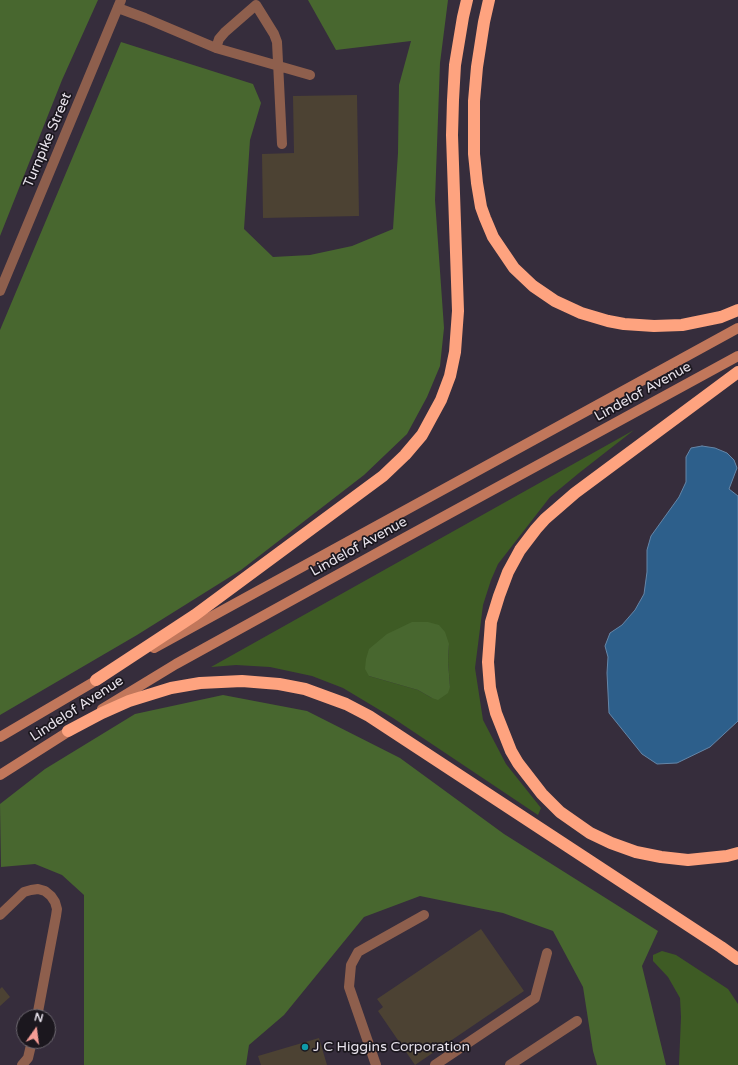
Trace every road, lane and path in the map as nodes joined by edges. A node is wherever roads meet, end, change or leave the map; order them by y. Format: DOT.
graph roads {
  1 [pos="467,0"];
  2 [pos="489,0"];
  3 [pos="119,4"];
  4 [pos="216,48"];
  5 [pos="279,66"];
  6 [pos="310,75"];
  7 [pos="282,144"];
  8 [pos="0,291"];
  9 [pos="738,310"];
  10 [pos="738,328"];
  11 [pos="738,356"];
  12 [pos="738,372"];
  13 [pos="96,680"];
  14 [pos="68,731"];
  15 [pos="0,737"];
  16 [pos="0,775"];
  17 [pos="738,853"];
  18 [pos="0,915"];
  19 [pos="424,915"];
  20 [pos="547,953"];
  21 [pos="738,959"];
  22 [pos="39,1009"];
  23 [pos="577,1021"];
  24 [pos="30,1049"];
  25 [pos="22,1065"];
  26 [pos="376,1065"];
  27 [pos="435,1065"];
  28 [pos="510,1065"];
  1 -- 13 [label="highway"];
  2 -- 9 [label="highway"];
  3 -- 4 [label="street"];
  3 -- 8 [label="street, Turnpike Street"];
  4 -- 5 [label="street"];
  4 -- 5 [label="street"];
  5 -- 6 [label="street"];
  5 -- 7 [label="street"];
  10 -- 13 [label="main road, Lindelof Avenue"];
  11 -- 14 [label="main road, Lindelof Avenue"];
  12 -- 17 [label="highway"];
  13 -- 15 [label="main road, Lindelof Avenue"];
  14 -- 16 [label="main road, Lindelof Avenue"];
  14 -- 21 [label="highway"];
  18 -- 22 [label="street"];
  19 -- 26 [label="street"];
  20 -- 27 [label="street"];
  23 -- 28 [label="street"];
  24 -- 25 [label="street"];
}
